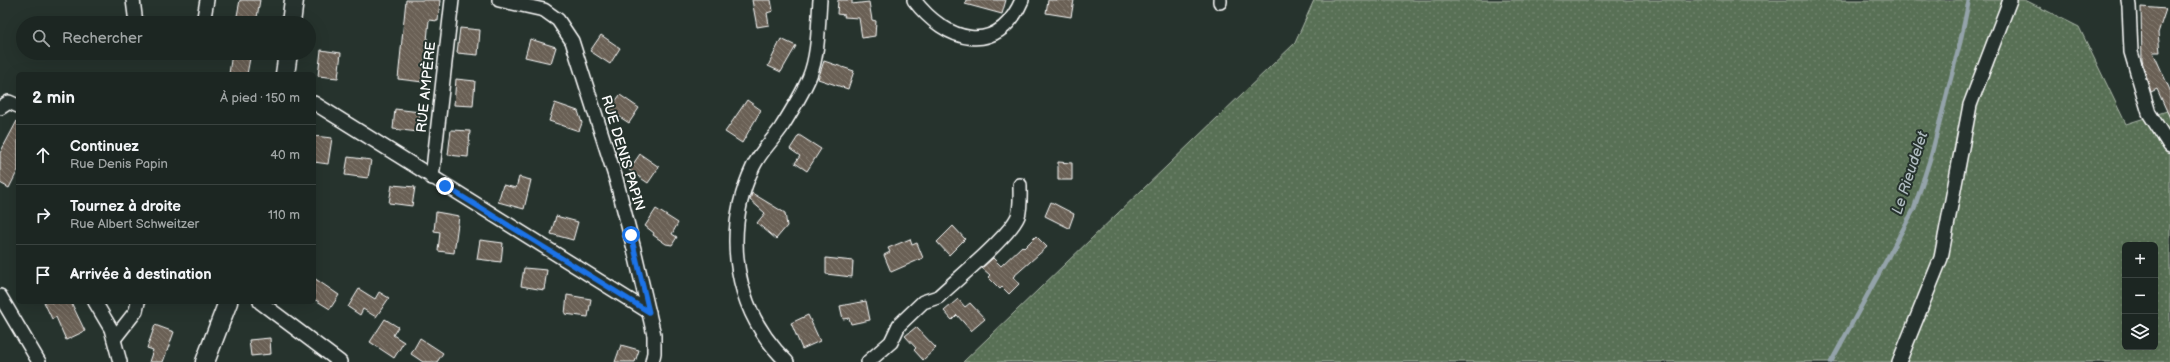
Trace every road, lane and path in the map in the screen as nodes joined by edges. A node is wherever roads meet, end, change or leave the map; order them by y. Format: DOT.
graph roads {
  1 [pos="132,0"];
  2 [pos="207,0"];
  3 [pos="294,0"];
  4 [pos="452,0"];
  5 [pos="499,0"];
  6 [pos="820,0"];
  7 [pos="914,0"];
  8 [pos="1022,0"];
  9 [pos="2010,0"];
  10 [pos="2128,0"];
  11 [pos="135,16"];
  12 [pos="204,16"];
  13 [pos="293,16"];
  14 [pos="287,60"];
  15 [pos="285,72"];
  16 [pos="316,104"];
  17 [pos="16,105"];
  18 [pos="0,108"];
  19 [pos="2170,146"];
  20 [pos="432,178"];
  21 [pos="1020,185"];
  22 [pos="0,296"];
  23 [pos="96,304"];
  24 [pos="138,304"];
  25 [pos="227,304"];
  26 [pos="263,304"];
  27 [pos="649,312"];
  28 [pos="114,339"];
  29 [pos="39,362"];
  30 [pos="120,362"];
  31 [pos="205,362"];
  32 [pos="340,362"];
  33 [pos="652,362"];
  34 [pos="787,362"];
  35 [pos="868,362"];
  36 [pos="1899,362"];
  1 -- 11 [label="street"];
  2 -- 12 [label="street"];
  3 -- 13 [label="main road"];
  4 -- 20 [label="street, RUE AMPÈRE"];
  5 -- 27 [label="street, RUE DENIS PAPIN"];
  6 -- 34 [label="street"];
  7 -- 8 [label="street"];
  9 -- 36 [label="street"];
  10 -- 19 [label="street"];
  14 -- 15 [label="main road"];
  16 -- 20 [label="street"];
  17 -- 18 [label="street"];
  20 -- 27 [label="street"];
  21 -- 35 [label="street"];
  22 -- 29 [label="street"];
  23 -- 28 [label="street"];
  24 -- 28 [label="street"];
  25 -- 31 [label="main road"];
  26 -- 32 [label="street"];
  27 -- 33 [label="street, RUE DENIS PAPIN"];
  28 -- 30 [label="street"];
}
